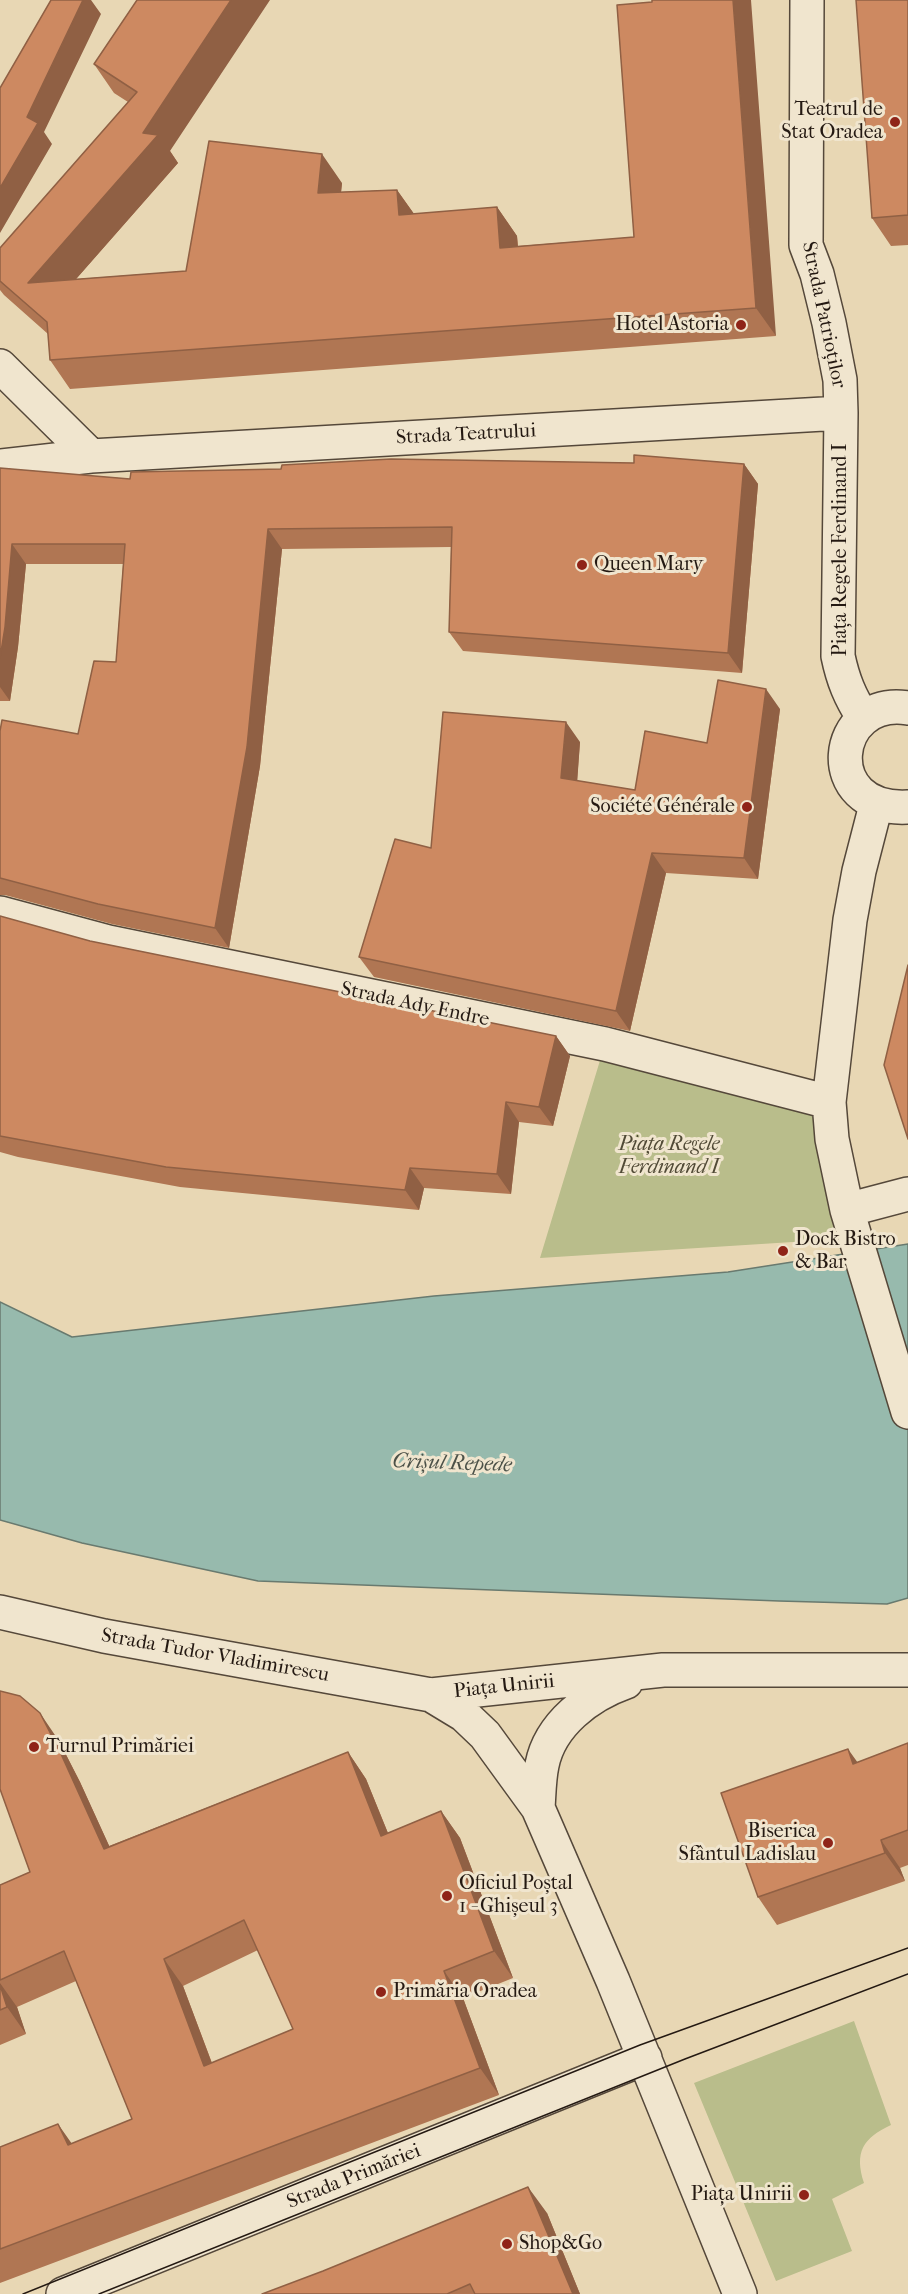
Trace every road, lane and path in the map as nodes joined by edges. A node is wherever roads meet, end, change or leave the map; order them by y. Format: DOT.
graph roads {
  1 [pos="807,0"];
  2 [pos="0,366"];
  3 [pos="841,413"];
  4 [pos="92,456"];
  5 [pos="0,466"];
  6 [pos="908,708"];
  7 [pos="863,717"];
  8 [pos="876,805"];
  9 [pos="908,807"];
  10 [pos="0,913"];
  11 [pos="830,1102"];
  12 [pos="908,1194"];
  13 [pos="854,1232"];
  14 [pos="908,1412"];
  15 [pos="0,1612"];
  16 [pos="663,1670"];
  17 [pos="908,1670"];
  18 [pos="431,1695"];
  19 [pos="538,1808"];
  20 [pos="645,2058"];
  21 [pos="63,2294"];
  22 [pos="740,2294"];
  1 -- 3 [label="street, Strada Patrioților"];
  2 -- 4 [label="street"];
  3 -- 4 [label="street, Strada Teatrului"];
  3 -- 7 [label="street, Piața Regele Ferdinand I"];
  4 -- 5 [label="street, Strada Teatrului"];
  6 -- 7 [label="street"];
  7 -- 8 [label="street"];
  8 -- 9 [label="street"];
  8 -- 11 [label="street"];
  10 -- 11 [label="street, Strada Ady Endre"];
  11 -- 13 [label="street"];
  12 -- 13 [label="street"];
  13 -- 14 [label="street"];
  15 -- 18 [label="street, Strada Tudor Vladimirescu"];
  16 -- 17 [label="street, Piața Unirii"];
  16 -- 18 [label="street, Piața Unirii"];
  16 -- 19 [label="street, Piața Unirii"];
  18 -- 19 [label="street, Piața Unirii"];
  19 -- 20 [label="street, Piața Unirii"];
  20 -- 21 [label="street, Strada Primăriei"];
  20 -- 22 [label="street, Piața Unirii"];
}
